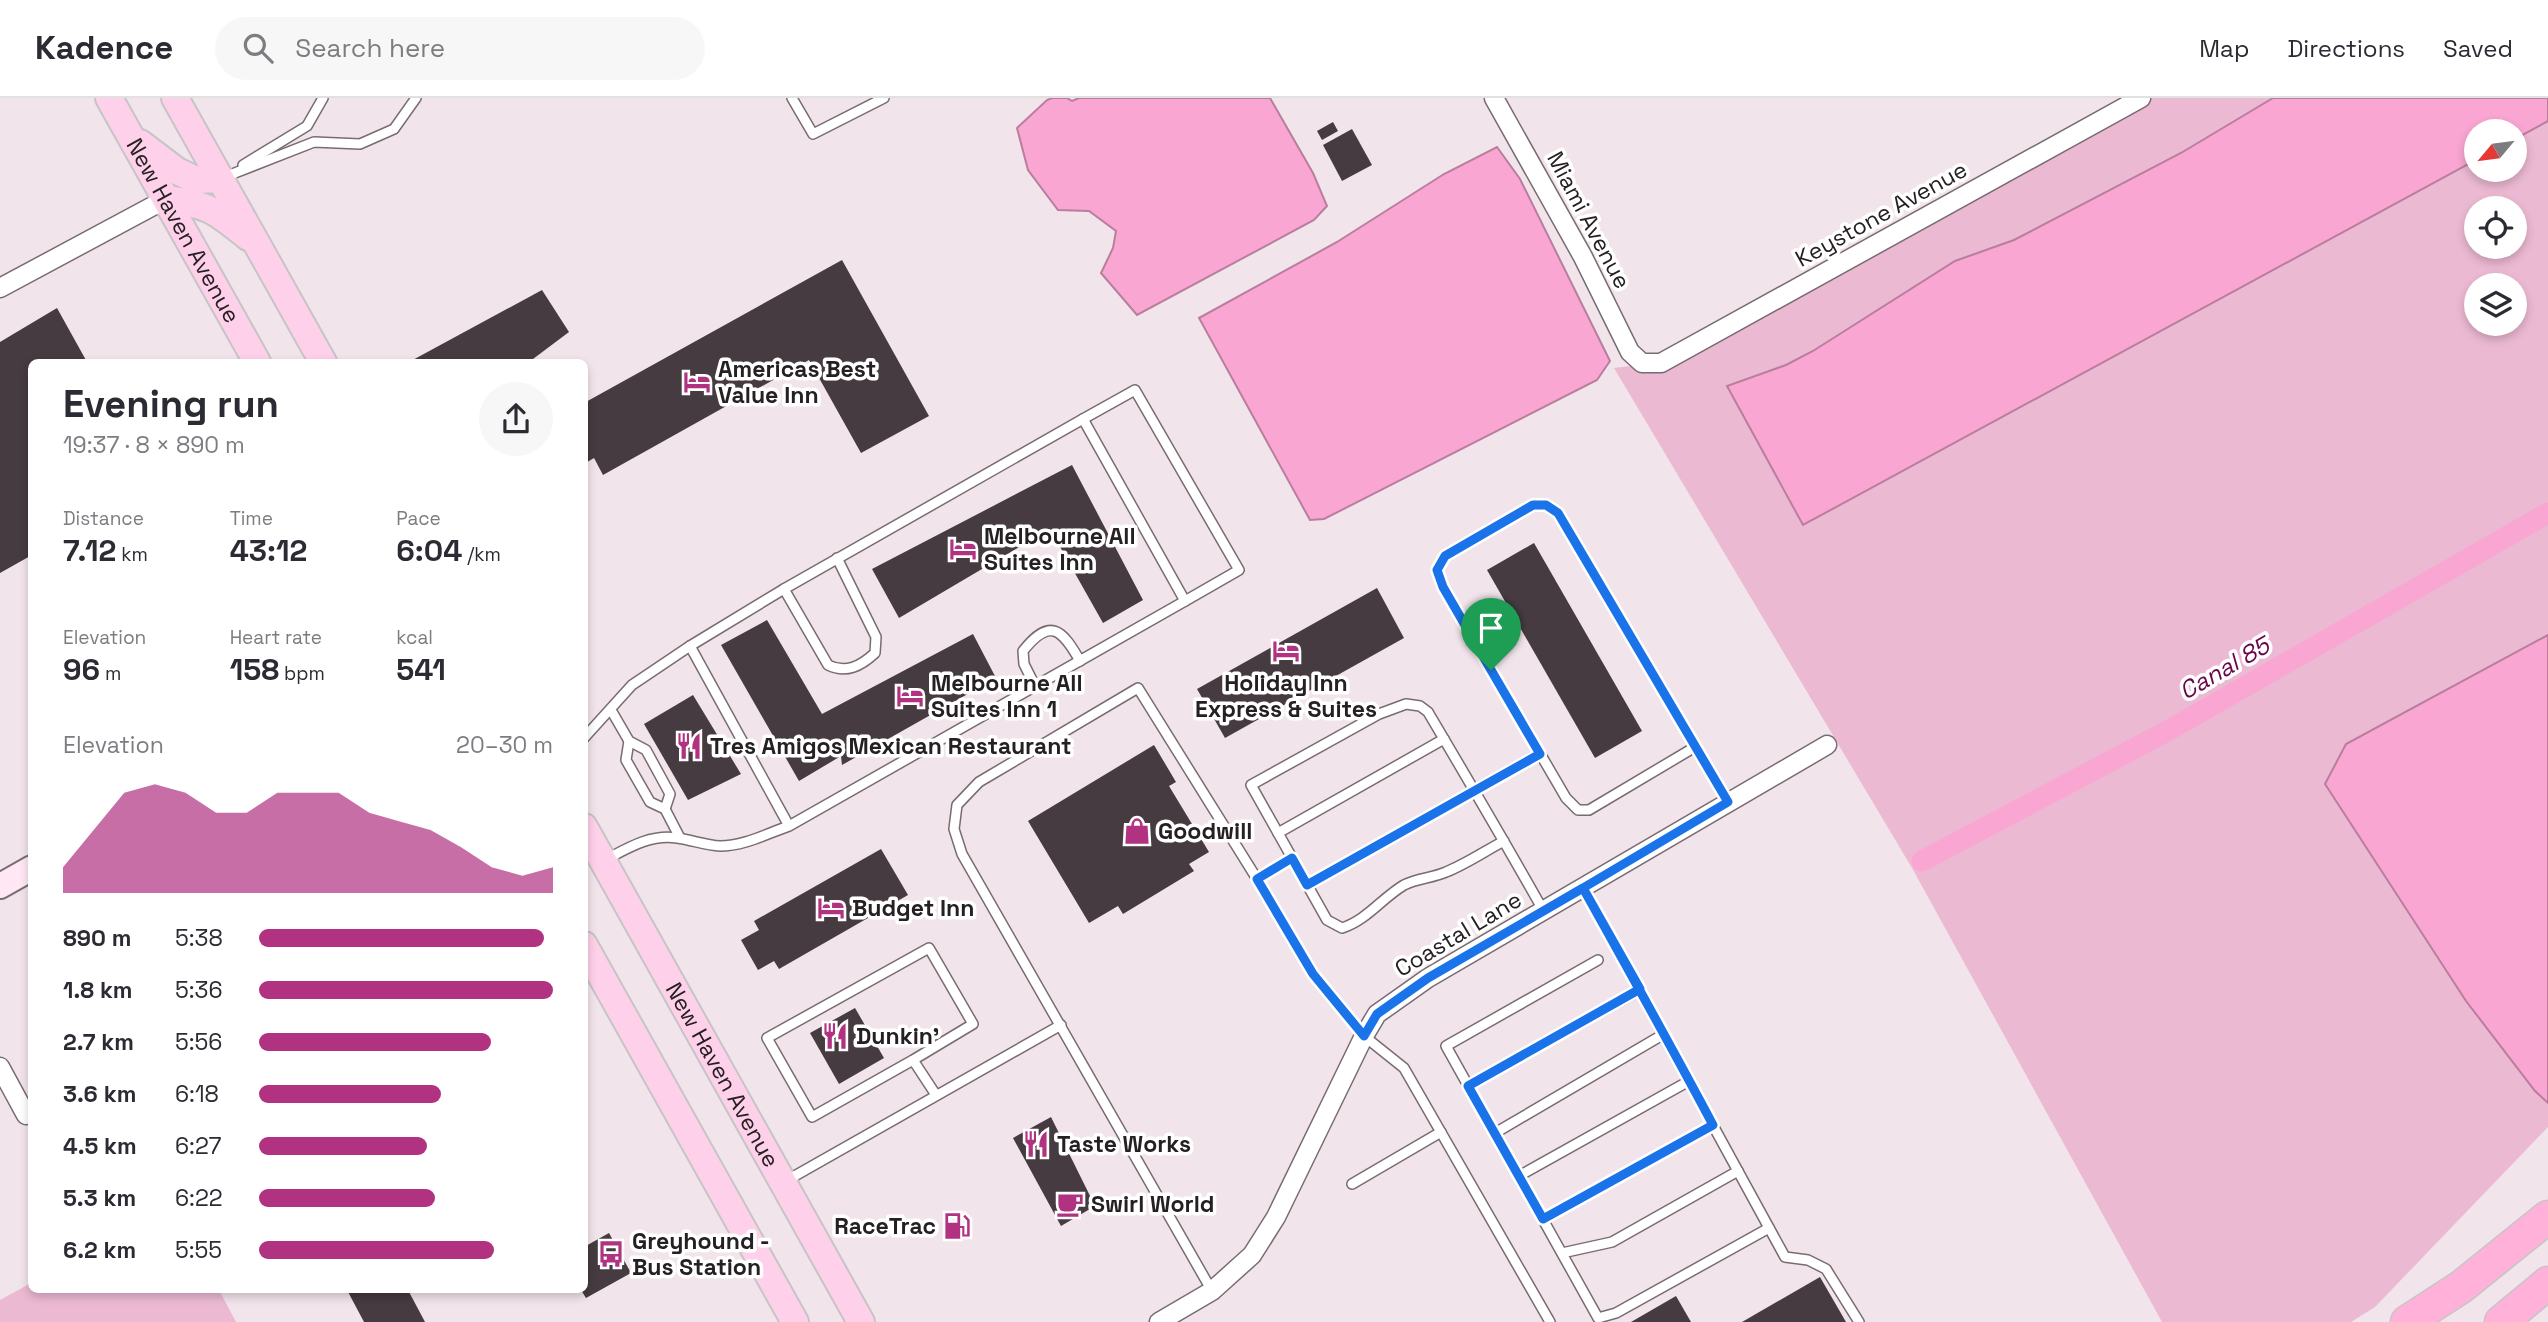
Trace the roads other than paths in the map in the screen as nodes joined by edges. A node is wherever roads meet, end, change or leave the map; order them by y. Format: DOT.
graph roads {
  1 [pos="109,98"];
  2 [pos="175,98"];
  3 [pos="323,98"];
  4 [pos="415,98"];
  5 [pos="792,98"];
  6 [pos="884,98"];
  7 [pos="1494,98"];
  8 [pos="2141,98"];
  9 [pos="130,136"];
  10 [pos="220,179"];
  11 [pos="166,199"];
  12 [pos="258,245"];
  13 [pos="0,288"];
  14 [pos="255,359"];
  15 [pos="321,359"];
  16 [pos="1642,363"];
  17 [pos="1083,419"];
  18 [pos="837,558"];
  19 [pos="784,589"];
  20 [pos="1185,601"];
  21 [pos="690,646"];
  22 [pos="1080,661"];
  23 [pos="1035,686"];
  24 [pos="611,710"];
  25 [pos="588,734"];
  26 [pos="1444,739"];
  27 [pos="629,741"];
  28 [pos="1827,745"];
  29 [pos="1695,747"];
  30 [pos="1540,754"];
  31 [pos="1475,790"];
  32 [pos="1728,802"];
  33 [pos="665,809"];
  34 [pos="789,826"];
  35 [pos="1278,833"];
  36 [pos="588,834"];
  37 [pos="680,838"];
  38 [pos="1504,841"];
  39 [pos="1292,858"];
  40 [pos="603,861"];
  41 [pos="28,870"];
  42 [pos="1257,879"];
  43 [pos="1307,885"];
  44 [pos="0,886"];
  45 [pos="1583,888"];
  46 [pos="1543,910"];
  47 [pos="588,952"];
  48 [pos="1598,960"];
  49 [pos="1640,989"];
  50 [pos="1061,1024"];
  51 [pos="1664,1034"];
  52 [pos="1364,1036"];
  53 [pos="913,1059"];
  54 [pos="0,1067"];
  55 [pos="1689,1081"];
  56 [pos="1468,1086"];
  57 [pos="936,1095"];
  58 [pos="26,1115"];
  59 [pos="1713,1125"];
  60 [pos="1441,1132"];
  61 [pos="1495,1133"];
  62 [pos="1738,1171"];
  63 [pos="1519,1177"];
  64 [pos="783,1182"];
  65 [pos="1352,1184"];
  66 [pos="2548,1217"];
  67 [pos="1543,1219"];
  68 [pos="1769,1228"];
  69 [pos="1562,1253"];
  70 [pos="2548,1283"];
  71 [pos="1212,1291"];
  72 [pos="795,1322"];
  73 [pos="861,1322"];
  74 [pos="1159,1322"];
  75 [pos="1550,1322"];
  76 [pos="1859,1322"];
  77 [pos="2407,1322"];
  78 [pos="2501,1322"];
  1 -- 9 [label="main road, New Haven Avenue"];
  2 -- 10 [label="main road"];
  3 -- 10 [label="lane"];
  4 -- 10 [label="lane"];
  5 -- 6 [label="lane"];
  7 -- 16 [label="street, Miami Avenue"];
  8 -- 16 [label="street, Keystone Avenue"];
  9 -- 10 [label="main road"];
  9 -- 11 [label="main road, New Haven Avenue"];
  10 -- 12 [label="main road"];
  11 -- 12 [label="main road"];
  11 -- 13 [label="street"];
  11 -- 14 [label="main road, New Haven Avenue"];
  12 -- 15 [label="main road"];
  17 -- 18 [label="lane"];
  17 -- 20 [label="lane"];
  17 -- 20 [label="lane"];
  18 -- 19 [label="lane"];
  18 -- 19 [label="lane"];
  19 -- 21 [label="lane"];
  20 -- 22 [label="lane"];
  21 -- 24 [label="lane"];
  21 -- 34 [label="lane"];
  22 -- 23 [label="lane"];
  22 -- 23 [label="lane"];
  23 -- 34 [label="lane"];
  24 -- 25 [label="lane"];
  24 -- 27 [label="lane"];
  26 -- 31 [label="lane"];
  26 -- 35 [label="lane"];
  26 -- 35 [label="lane"];
  27 -- 33 [label="lane"];
  27 -- 33 [label="lane"];
  28 -- 32 [label="street, Coastal Lane"];
  29 -- 30 [label="lane"];
  29 -- 30 [label="lane"];
  29 -- 32 [label="lane"];
  30 -- 31 [label="lane"];
  31 -- 38 [label="lane"];
  31 -- 43 [label="lane"];
  32 -- 45 [label="street, Coastal Lane"];
  33 -- 37 [label="lane"];
  34 -- 37 [label="lane"];
  35 -- 39 [label="lane"];
  36 -- 40 [label="main road, New Haven Avenue"];
  37 -- 40 [label="lane"];
  38 -- 43 [label="lane"];
  38 -- 46 [label="lane"];
  39 -- 42 [label="lane"];
  39 -- 43 [label="lane"];
  40 -- 64 [label="main road, New Haven Avenue"];
  41 -- 44 [label="main road"];
  42 -- 50 [label="lane"];
  42 -- 52 [label="lane"];
  45 -- 46 [label="street, Coastal Lane"];
  45 -- 49 [label="lane"];
  46 -- 52 [label="street, Coastal Lane"];
  47 -- 72 [label="main road"];
  48 -- 56 [label="lane"];
  49 -- 51 [label="lane"];
  49 -- 56 [label="lane"];
  50 -- 57 [label="lane"];
  50 -- 71 [label="lane"];
  51 -- 55 [label="lane"];
  51 -- 61 [label="lane"];
  52 -- 60 [label="lane"];
  52 -- 71 [label="street, Coastal Lane"];
  53 -- 53 [label="lane"];
  53 -- 57 [label="lane"];
  54 -- 58 [label="street"];
  55 -- 59 [label="lane"];
  55 -- 63 [label="lane"];
  56 -- 61 [label="lane"];
  57 -- 64 [label="lane"];
  59 -- 62 [label="lane"];
  59 -- 67 [label="lane"];
  60 -- 65 [label="lane"];
  60 -- 75 [label="lane"];
  61 -- 63 [label="lane"];
  62 -- 68 [label="lane"];
  62 -- 69 [label="lane"];
  63 -- 67 [label="lane"];
  64 -- 73 [label="main road, New Haven Avenue"];
  66 -- 77 [label="highway"];
  67 -- 69 [label="lane"];
  68 -- 69 [label="lane"];
  68 -- 76 [label="lane"];
  70 -- 78 [label="highway"];
  71 -- 74 [label="street, Coastal Lane"];
}
